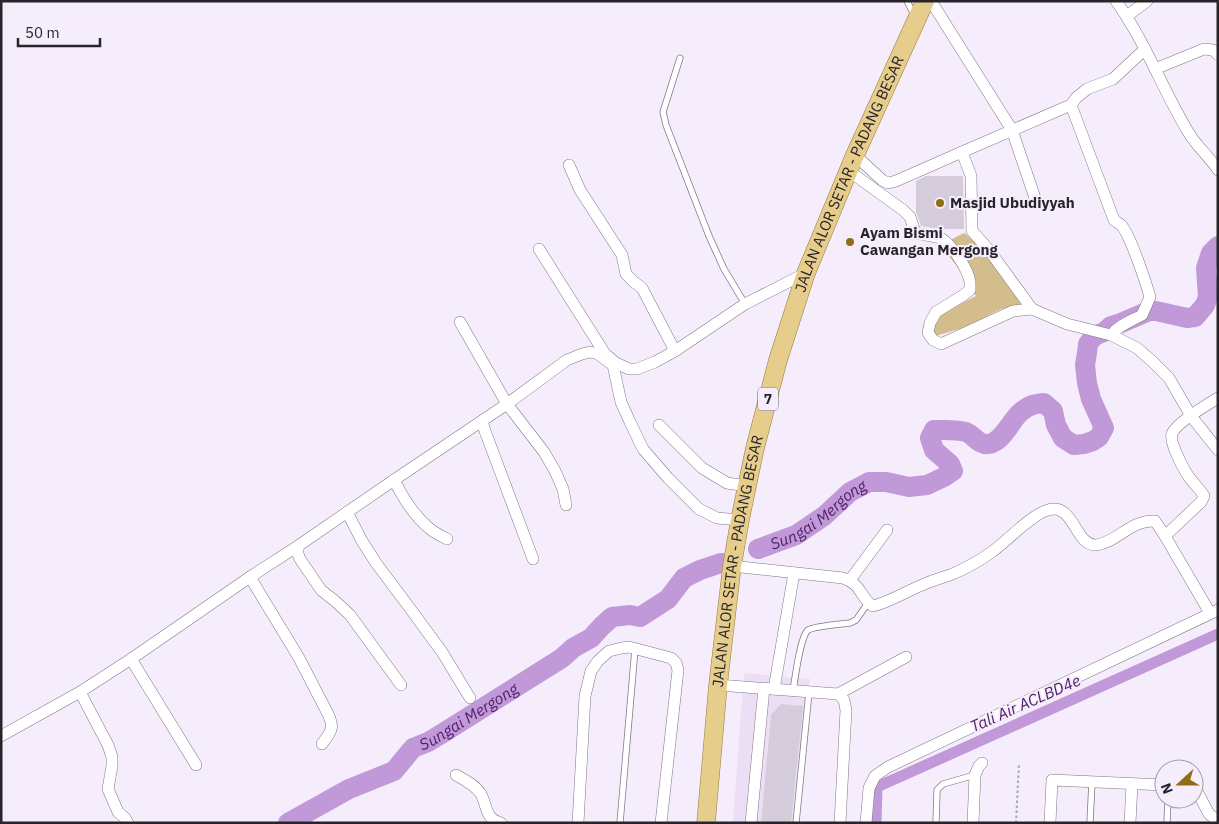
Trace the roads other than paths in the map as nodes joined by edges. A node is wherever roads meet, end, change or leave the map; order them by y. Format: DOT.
graph roads {
  1 [pos="906,1"];
  2 [pos="925,1"];
  3 [pos="931,1"];
  4 [pos="1116,1"];
  5 [pos="1147,1"];
  6 [pos="1127,16"];
  7 [pos="916,20"];
  8 [pos="1145,49"];
  9 [pos="1218,55"];
  10 [pos="680,58"];
  11 [pos="1155,69"];
  12 [pos="1071,104"];
  13 [pos="1012,130"];
  14 [pos="962,152"];
  15 [pos="852,163"];
  16 [pos="570,165"];
  17 [pos="1218,170"];
  18 [pos="1035,198"];
  19 [pos="539,249"];
  20 [pos="806,273"];
  21 [pos="745,304"];
  22 [pos="1032,308"];
  23 [pos="460,322"];
  24 [pos="1109,334"];
  25 [pos="675,351"];
  26 [pos="612,366"];
  27 [pos="629,369"];
  28 [pos="1218,398"];
  29 [pos="507,404"];
  30 [pos="1191,416"];
  31 [pos="482,420"];
  32 [pos="659,425"];
  33 [pos="1218,450"];
  34 [pos="394,480"];
  35 [pos="747,486"];
  36 [pos="566,505"];
  37 [pos="347,512"];
  38 [pos="740,520"];
  39 [pos="887,530"];
  40 [pos="1165,536"];
  41 [pos="447,539"];
  42 [pos="298,546"];
  43 [pos="533,559"];
  44 [pos="732,566"];
  45 [pos="794,573"];
  46 [pos="250,578"];
  47 [pos="850,580"];
  48 [pos="868,603"];
  49 [pos="1214,611"];
  50 [pos="635,649"];
  51 [pos="906,657"];
  52 [pos="131,659"];
  53 [pos="402,685"];
  54 [pos="718,685"];
  55 [pos="769,689"];
  56 [pos="793,691"];
  57 [pos="80,692"];
  58 [pos="809,692"];
  59 [pos="838,694"];
  60 [pos="470,698"];
  61 [pos="1,736"];
  62 [pos="322,744"];
  63 [pos="982,763"];
  64 [pos="196,765"];
  65 [pos="456,775"];
  66 [pos="975,775"];
  67 [pos="1092,781"];
  68 [pos="1132,784"];
  69 [pos="1154,785"];
  70 [pos="1204,805"];
  71 [pos="1168,809"];
  72 [pos="1211,819"];
  73 [pos="128,823"];
  74 [pos="501,823"];
  75 [pos="578,823"];
  76 [pos="620,823"];
  77 [pos="661,823"];
  78 [pos="706,823"];
  79 [pos="751,823"];
  80 [pos="796,823"];
  81 [pos="840,823"];
  82 [pos="866,823"];
  83 [pos="936,823"];
  84 [pos="973,823"];
  85 [pos="1050,823"];
  86 [pos="1090,823"];
  87 [pos="1130,823"];
  88 [pos="1167,823"];
  1 -- 7 [label="lane"];
  2 -- 7 [label="main road, JALAN ALOR SETAR - PADANG BESAR / 7"];
  3 -- 13 [label="street"];
  4 -- 6 [label="street"];
  5 -- 6 [label="street"];
  6 -- 8 [label="street"];
  7 -- 15 [label="main road, JALAN ALOR SETAR - PADANG BESAR / 7"];
  8 -- 11 [label="street"];
  8 -- 12 [label="street"];
  9 -- 11 [label="street"];
  10 -- 21 [label="lane"];
  11 -- 17 [label="street"];
  12 -- 13 [label="street"];
  12 -- 24 [label="street"];
  13 -- 14 [label="street"];
  13 -- 18 [label="street"];
  14 -- 15 [label="street"];
  14 -- 22 [label="street"];
  15 -- 20 [label="main road, JALAN ALOR SETAR - PADANG BESAR / 7"];
  15 -- 22 [label="street"];
  16 -- 25 [label="street"];
  19 -- 27 [label="street"];
  20 -- 21 [label="street"];
  20 -- 35 [label="main road, JALAN ALOR SETAR - PADANG BESAR / 7"];
  21 -- 25 [label="street"];
  22 -- 24 [label="street"];
  23 -- 29 [label="street"];
  24 -- 30 [label="street"];
  25 -- 27 [label="street"];
  26 -- 27 [label="street"];
  26 -- 29 [label="street"];
  26 -- 38 [label="street"];
  28 -- 30 [label="street"];
  29 -- 31 [label="street"];
  29 -- 36 [label="street"];
  30 -- 33 [label="street"];
  30 -- 40 [label="street"];
  31 -- 34 [label="street"];
  31 -- 43 [label="street"];
  32 -- 35 [label="street"];
  34 -- 37 [label="street"];
  34 -- 41 [label="street"];
  35 -- 38 [label="main road, JALAN ALOR SETAR - PADANG BESAR / 7"];
  37 -- 42 [label="street"];
  37 -- 60 [label="street"];
  38 -- 44 [label="main road, JALAN ALOR SETAR - PADANG BESAR / 7"];
  39 -- 47 [label="street"];
  40 -- 48 [label="street"];
  40 -- 49 [label="street"];
  42 -- 46 [label="street"];
  42 -- 53 [label="street"];
  44 -- 45 [label="street"];
  44 -- 54 [label="main road, JALAN ALOR SETAR - PADANG BESAR / 7"];
  45 -- 47 [label="street"];
  45 -- 55 [label="street"];
  46 -- 52 [label="street"];
  46 -- 62 [label="street"];
  47 -- 48 [label="street"];
  48 -- 56 [label="lane"];
  49 -- 82 [label="street"];
  50 -- 75 [label="street"];
  50 -- 76 [label="lane"];
  50 -- 77 [label="street"];
  51 -- 59 [label="street"];
  52 -- 57 [label="street"];
  52 -- 64 [label="street"];
  54 -- 55 [label="street"];
  54 -- 78 [label="main road, JALAN ALOR SETAR - PADANG BESAR / 7"];
  55 -- 56 [label="street"];
  55 -- 79 [label="street"];
  56 -- 58 [label="street"];
  57 -- 61 [label="street"];
  57 -- 73 [label="street"];
  58 -- 59 [label="street"];
  58 -- 80 [label="lane"];
  59 -- 81 [label="street"];
  63 -- 66 [label="street"];
  65 -- 74 [label="street"];
  66 -- 83 [label="lane"];
  66 -- 84 [label="street"];
  67 -- 68 [label="street"];
  67 -- 85 [label="street"];
  67 -- 86 [label="lane"];
  68 -- 69 [label="street"];
  68 -- 87 [label="street"];
  70 -- 72 [label="street"];
  71 -- 88 [label="lane"];
}
